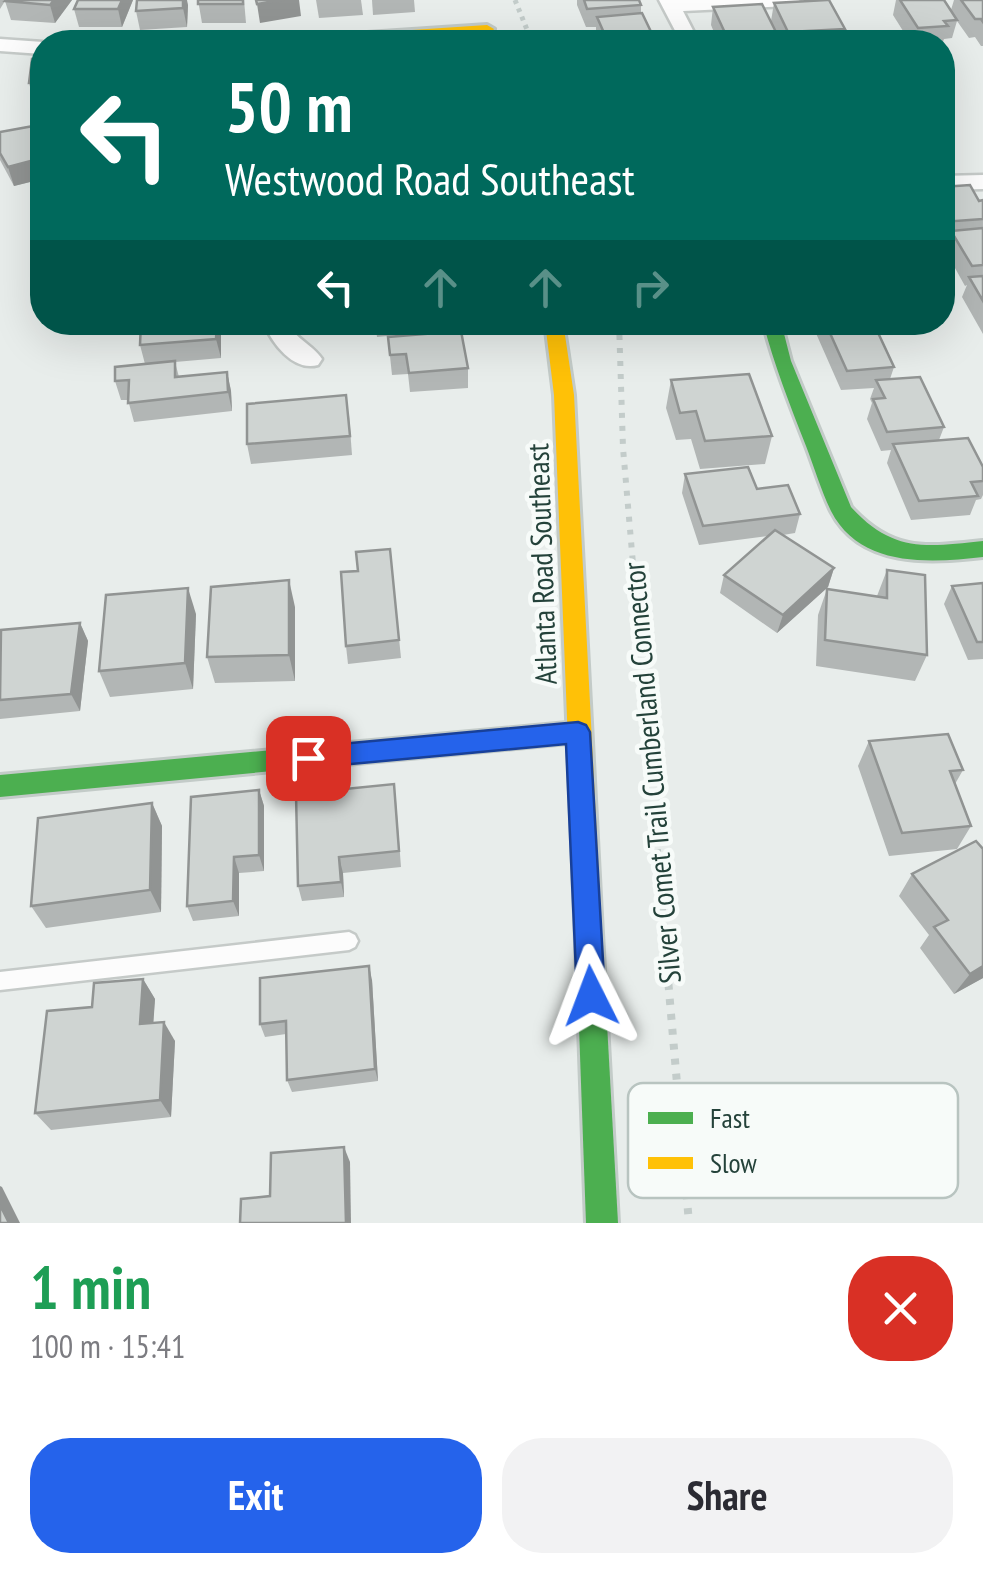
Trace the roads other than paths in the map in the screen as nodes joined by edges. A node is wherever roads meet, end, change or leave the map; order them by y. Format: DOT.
graph roads {
  1 [pos="475,0"];
  2 [pos="791,0"];
  3 [pos="669,3"];
  4 [pos="488,30"];
  5 [pos="684,30"];
  6 [pos="7,46"];
  7 [pos="0,72"];
  8 [pos="983,182"];
  9 [pos="955,183"];
  10 [pos="280,335"];
  11 [pos="556,335"];
  12 [pos="775,335"];
  13 [pos="308,359"];
  14 [pos="983,549"];
  15 [pos="578,732"];
  16 [pos="0,786"];
  17 [pos="349,941"];
  18 [pos="0,982"];
  19 [pos="602,1223"];
  1 -- 4 [label="street"];
  2 -- 3 [label="street"];
  3 -- 5 [label="street"];
  6 -- 7 [label="street"];
  8 -- 9 [label="street"];
  10 -- 13 [label="street"];
  11 -- 15 [label="street, Atlanta Road Southeast"];
  12 -- 14 [label="street"];
  15 -- 16 [label="street"];
  15 -- 19 [label="street, Atlanta Road Southeast"];
  17 -- 18 [label="lane"];
}
